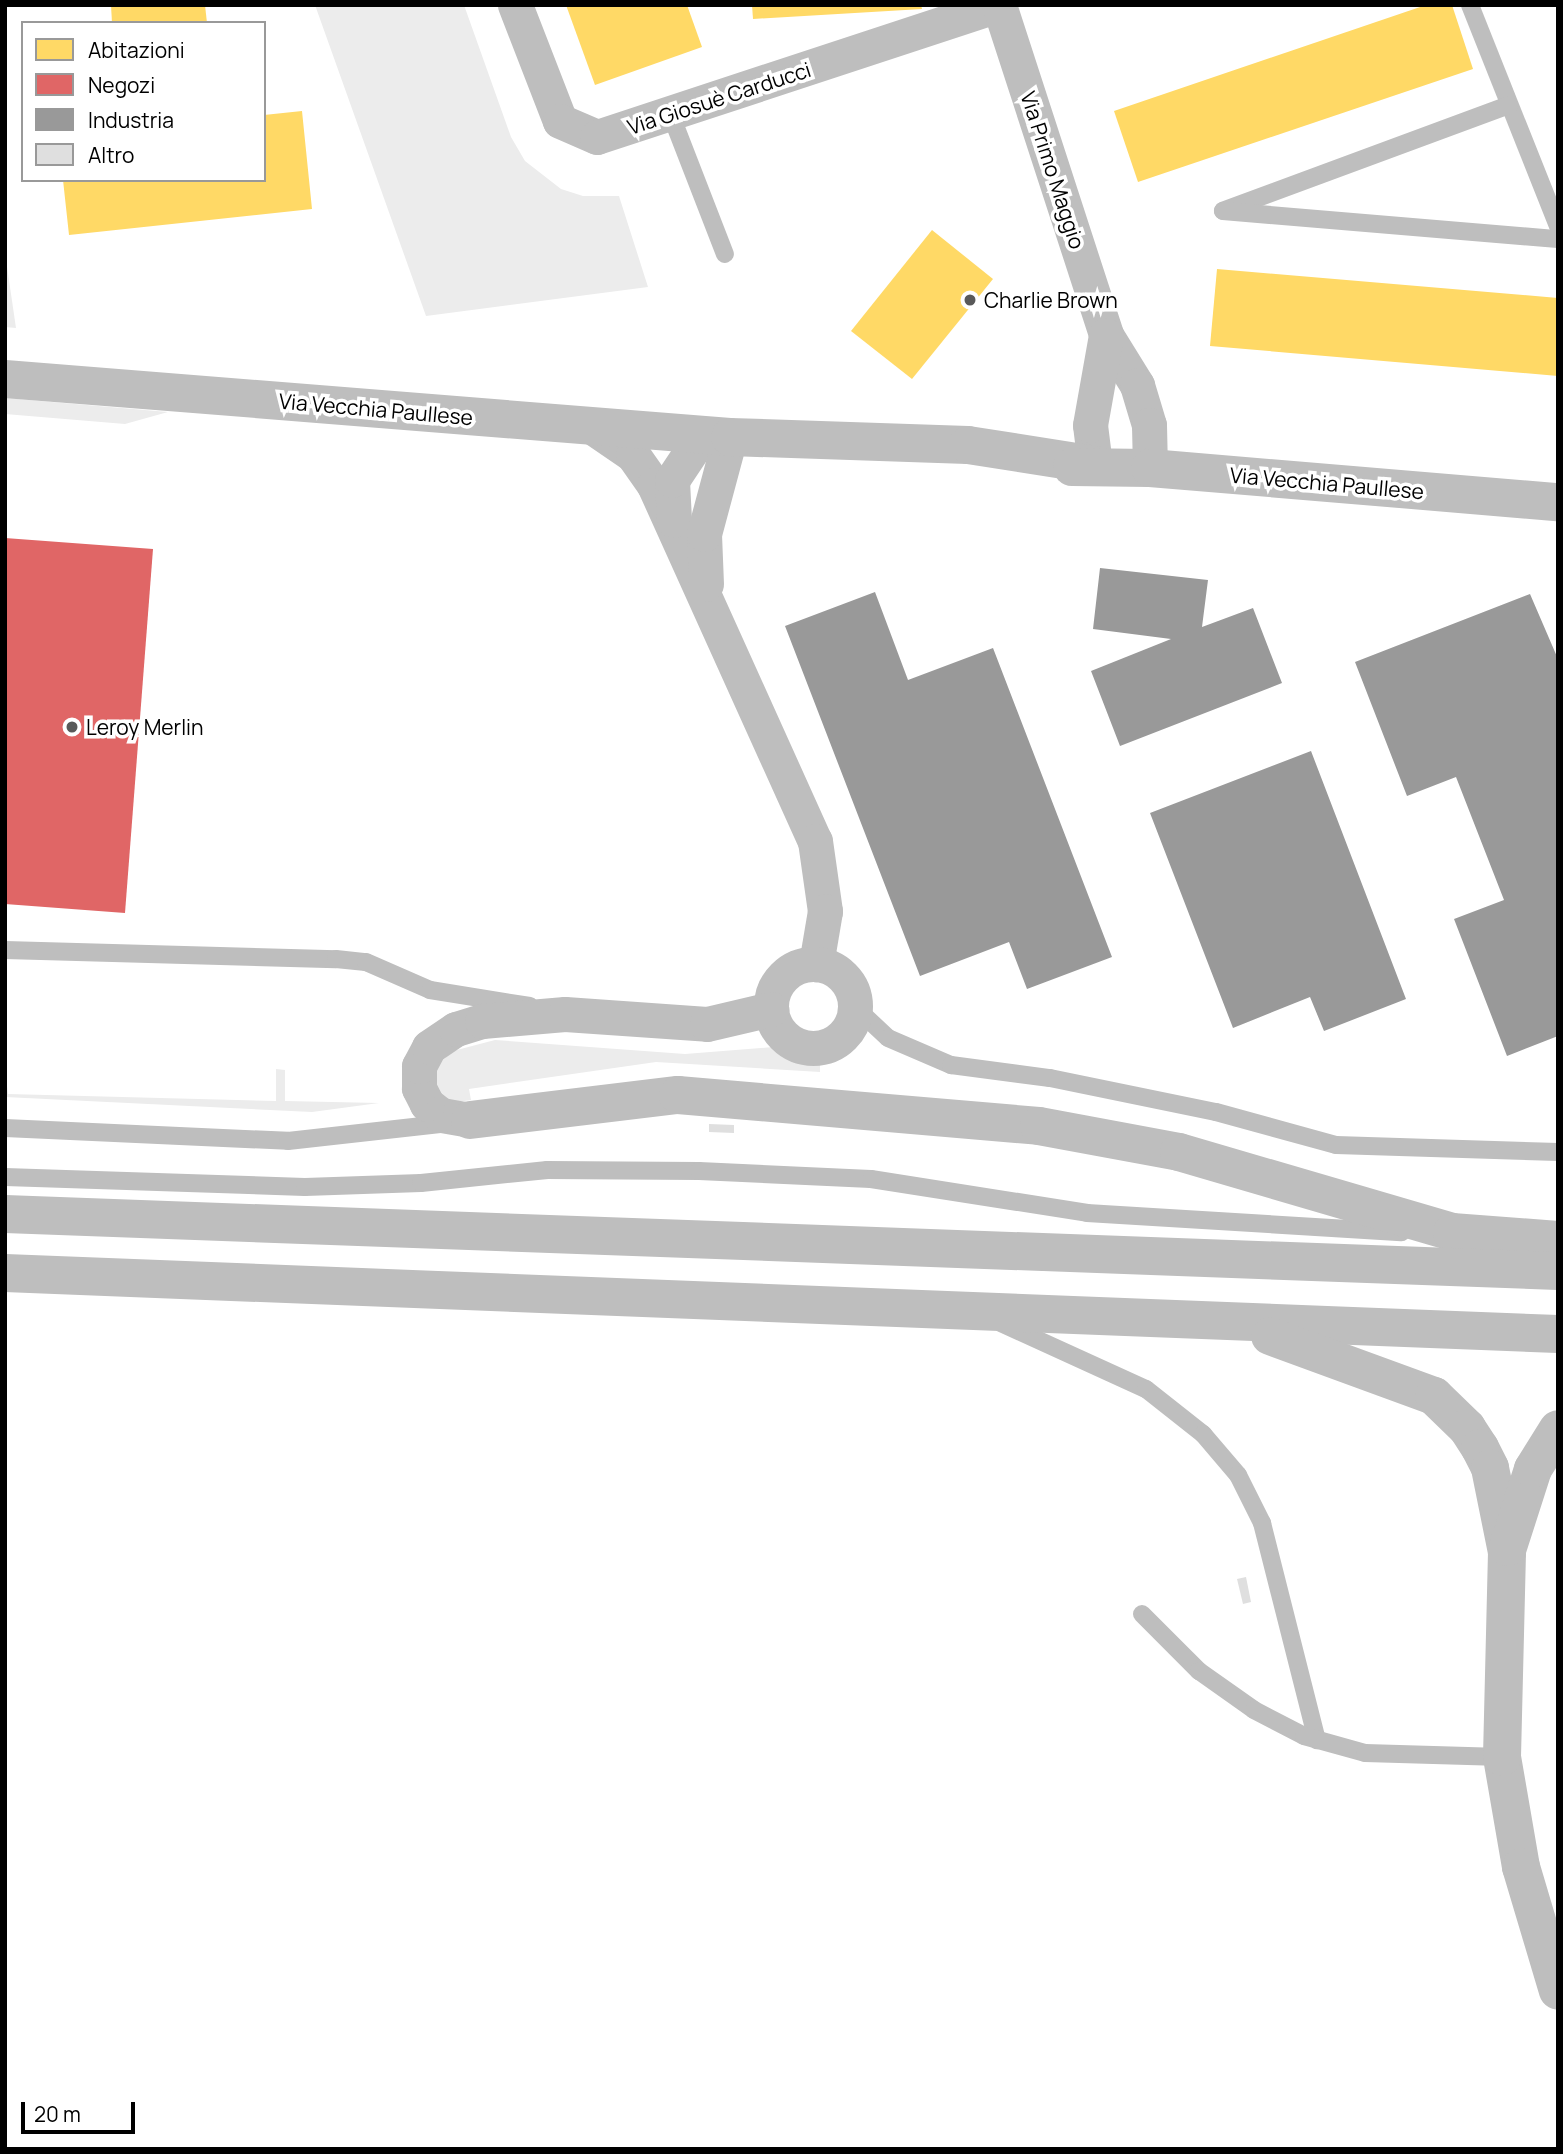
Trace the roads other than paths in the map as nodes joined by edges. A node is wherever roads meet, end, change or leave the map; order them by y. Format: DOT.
graph roads {
  1 [pos="515,5"];
  2 [pos="998,5"];
  3 [pos="1470,5"];
  4 [pos="1509,105"];
  5 [pos="671,115"];
  6 [pos="1558,226"];
  7 [pos="1558,239"];
  8 [pos="725,254"];
  9 [pos="1106,335"];
  10 [pos="5,379"];
  11 [pos="591,426"];
  12 [pos="726,437"];
  13 [pos="1095,466"];
  14 [pos="1150,468"];
  15 [pos="1558,502"];
  16 [pos="676,539"];
  17 [pos="707,594"];
  18 [pos="5,950"];
  19 [pos="816,964"];
  20 [pos="855,1007"];
  21 [pos="771,1009"];
  22 [pos="565,1014"];
  23 [pos="470,1120"];
  24 [pos="5,1128"];
  25 [pos="1558,1152"];
  26 [pos="5,1177"];
  27 [pos="5,1214"];
  28 [pos="1481,1236"];
  29 [pos="1558,1240"];
  30 [pos="1558,1270"];
  31 [pos="5,1273"];
  32 [pos="978,1313"];
  33 [pos="1231,1323"];
  34 [pos="1558,1334"];
  35 [pos="1558,1429"];
  36 [pos="1507,1552"];
  37 [pos="1142,1614"];
  38 [pos="1317,1740"];
  39 [pos="1502,1757"];
  40 [pos="1558,1992"];
  1 -- 5 [label="street, Via Giosuè Carducci"];
  2 -- 5 [label="street, Via Giosuè Carducci"];
  2 -- 9 [label="street, Via Primo Maggio"];
  3 -- 4 [label="lane"];
  4 -- 6 [label="lane"];
  4 -- 7 [label="lane"];
  5 -- 8 [label="lane"];
  9 -- 13 [label="street, Via Primo Maggio"];
  9 -- 14 [label="street, Via Primo Maggio"];
  10 -- 11 [label="main road, Via Vecchia Paullese"];
  11 -- 12 [label="main road, Via Vecchia Paullese"];
  11 -- 16 [label="street"];
  12 -- 13 [label="main road, Via Vecchia Paullese"];
  12 -- 16 [label="street"];
  12 -- 17 [label="street"];
  13 -- 14 [label="main road, Via Vecchia Paullese"];
  14 -- 15 [label="main road, Via Vecchia Paullese"];
  16 -- 17 [label="street"];
  17 -- 19 [label="street"];
  18 -- 22 [label="lane"];
  19 -- 20 [label="street"];
  19 -- 21 [label="street"];
  20 -- 21 [label="street"];
  20 -- 25 [label="lane"];
  21 -- 22 [label="street"];
  22 -- 23 [label="street"];
  23 -- 24 [label="lane"];
  23 -- 28 [label="main road"];
  26 -- 28 [label="lane"];
  27 -- 30 [label="main road"];
  28 -- 29 [label="main road"];
  31 -- 32 [label="main road"];
  32 -- 33 [label="main road"];
  32 -- 38 [label="lane"];
  33 -- 34 [label="main road"];
  33 -- 36 [label="main road"];
  35 -- 36 [label="main road"];
  36 -- 39 [label="main road"];
  37 -- 38 [label="lane"];
  38 -- 39 [label="lane"];
  39 -- 40 [label="main road"];
}
